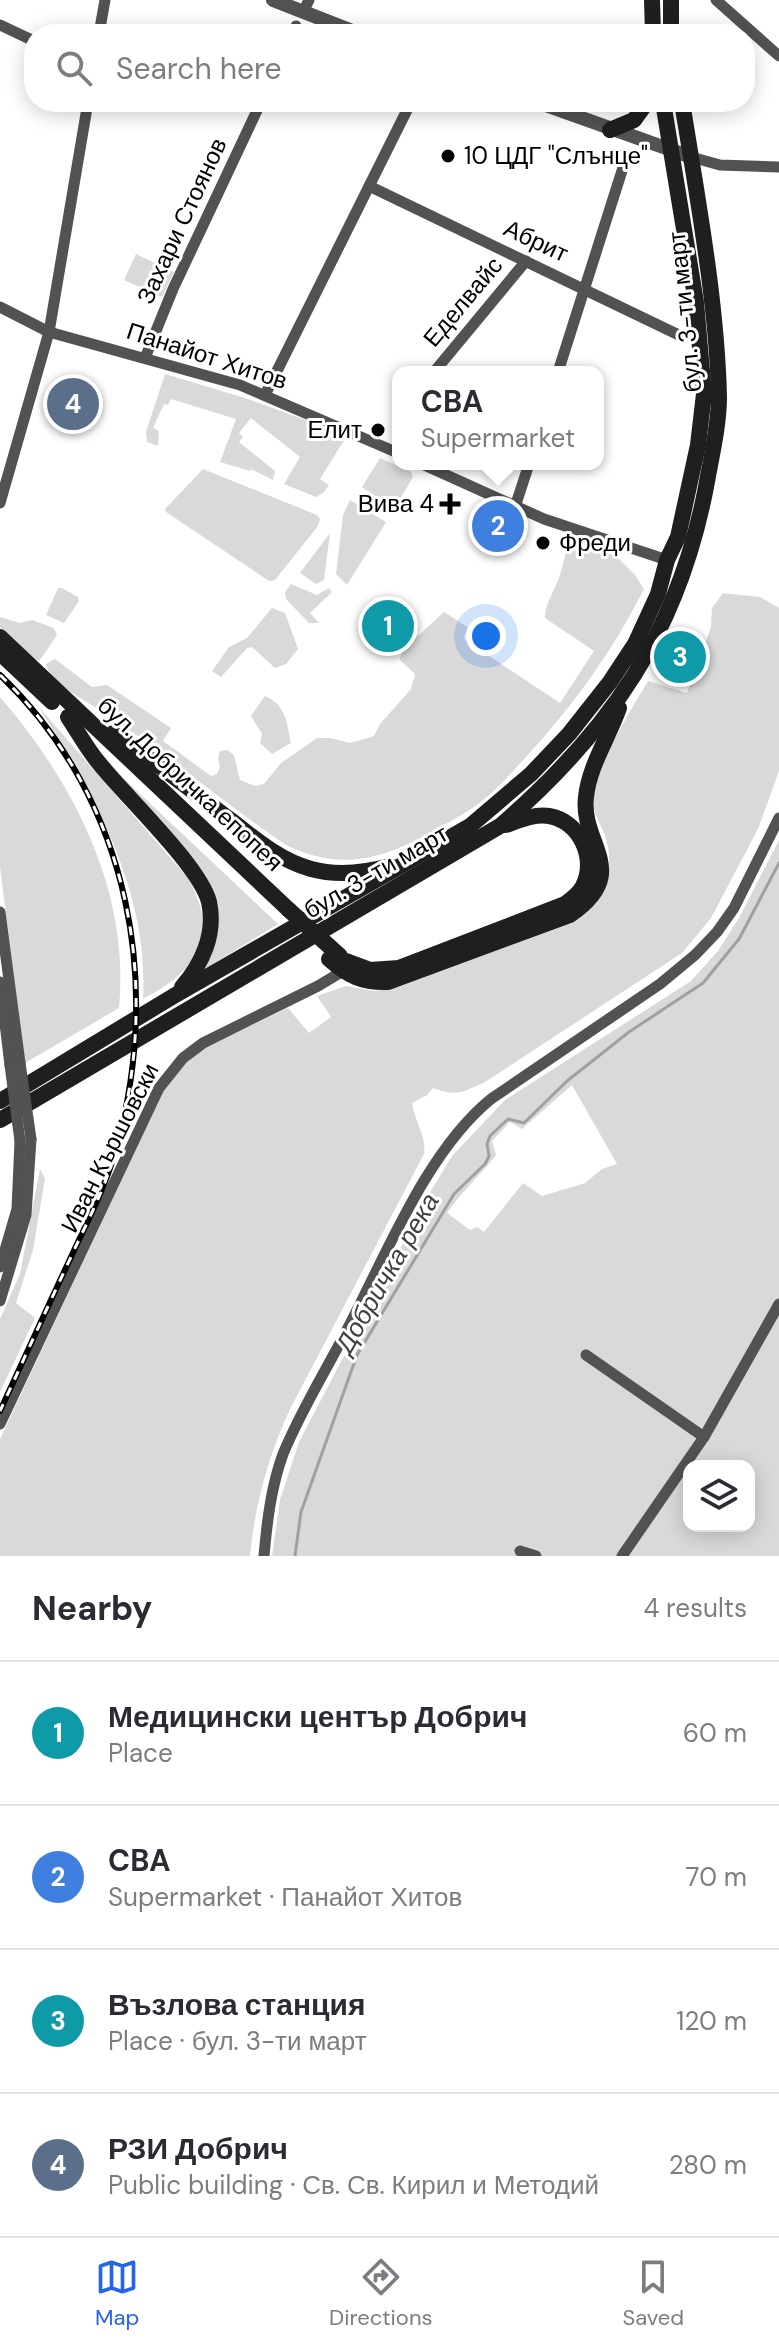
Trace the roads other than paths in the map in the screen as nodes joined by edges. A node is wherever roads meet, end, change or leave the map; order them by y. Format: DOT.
graph roads {
  1 [pos="105,0"];
  2 [pos="273,0"];
  3 [pos="652,0"];
  4 [pos="671,0"];
  5 [pos="716,0"];
  6 [pos="300,18"];
  7 [pos="101,24"];
  8 [pos="322,24"];
  9 [pos="653,24"];
  10 [pos="671,24"];
  11 [pos="743,24"];
  12 [pos="0,25"];
  13 [pos="755,35"];
  14 [pos="24,36"];
  15 [pos="779,56"];
  16 [pos="86,112"];
  17 [pos="256,112"];
  18 [pos="406,112"];
  19 [pos="563,112"];
  20 [pos="640,112"];
  21 [pos="665,112"];
  22 [pos="684,112"];
  23 [pos="610,130"];
  24 [pos="671,150"];
  25 [pos="627,155"];
  26 [pos="691,157"];
  27 [pos="779,167"];
  28 [pos="369,186"];
  29 [pos="526,261"];
  30 [pos="584,288"];
  31 [pos="0,307"];
  32 [pos="49,332"];
  33 [pos="683,337"];
  34 [pos="145,358"];
  35 [pos="439,366"];
  36 [pos="560,366"];
  37 [pos="265,395"];
  38 [pos="392,450"];
  39 [pos="435,470"];
  40 [pos="527,470"];
  41 [pos="0,503"];
  42 [pos="515,507"];
  43 [pos="667,560"];
  44 [pos="685,566"];
  45 [pos="0,637"];
  46 [pos="0,653"];
  47 [pos="623,695"];
  48 [pos="72,713"];
  49 [pos="779,818"];
  50 [pos="500,826"];
  51 [pos="414,859"];
  52 [pos="0,912"];
  53 [pos="341,963"];
  54 [pos="0,982"];
  55 [pos="177,994"];
  56 [pos="15,1064"];
  57 [pos="0,1101"];
  58 [pos="0,1120"];
  59 [pos="26,1140"];
  60 [pos="0,1267"];
  61 [pos="0,1301"];
  62 [pos="779,1304"];
  63 [pos="586,1355"];
  64 [pos="0,1424"];
  65 [pos="704,1437"];
  66 [pos="520,1551"];
  67 [pos="264,1556"];
  68 [pos="536,1556"];
  69 [pos="622,1556"];
  1 -- 7 [label="street"];
  2 -- 6 [label="street"];
  3 -- 9 [label="main road"];
  4 -- 10 [label="main road"];
  5 -- 11 [label="street"];
  6 -- 8 [label="street"];
  12 -- 14 [label="street"];
  13 -- 15 [label="street"];
  16 -- 32 [label="street"];
  17 -- 34 [label="street, Захари Стоянов"];
  18 -- 28 [label="street"];
  19 -- 23 [label="street"];
  20 -- 23 [label="main road"];
  21 -- 24 [label="main road, бул. 3-ти март"];
  22 -- 26 [label="main road, бул. 3-ти март"];
  23 -- 24 [label="street"];
  24 -- 26 [label="street"];
  24 -- 43 [label="main road, бул. 3-ти март"];
  25 -- 30 [label="street"];
  26 -- 27 [label="street"];
  26 -- 44 [label="main road, бул. 3-ти март"];
  28 -- 29 [label="street, Абрит"];
  28 -- 37 [label="street"];
  29 -- 30 [label="street, Абрит"];
  29 -- 35 [label="street, Еделвайс"];
  30 -- 33 [label="street, Абрит"];
  30 -- 36 [label="street"];
  31 -- 32 [label="street, Панайот Хитов"];
  32 -- 34 [label="street, Панайот Хитов"];
  32 -- 41 [label="street"];
  34 -- 37 [label="street, Панайот Хитов"];
  37 -- 38 [label="street, Панайот Хитов"];
  39 -- 42 [label="street"];
  40 -- 42 [label="street"];
  42 -- 43 [label="street"];
  43 -- 44 [label="main road"];
  43 -- 51 [label="main road, бул. 3-ти март"];
  44 -- 47 [label="main road, бул. 3-ти март"];
  45 -- 48 [label="main road, бул. Добричка епопея"];
  46 -- 48 [label="main road, бул. Добричка епопея"];
  47 -- 50 [label="main road, бул. 3-ти март"];
  47 -- 53 [label="main road"];
  48 -- 51 [label="main road"];
  48 -- 53 [label="main road, бул. Добричка епопея, bridge"];
  48 -- 55 [label="main road"];
  49 -- 67 [label="street"];
  50 -- 53 [label="main road"];
  50 -- 58 [label="main road, бул. 3-ти март"];
  51 -- 55 [label="main road, бул. 3-ти март"];
  52 -- 56 [label="street"];
  53 -- 64 [label="street, Иван Кършовски"];
  54 -- 56 [label="street"];
  55 -- 57 [label="main road, бул. 3-ти март"];
  56 -- 59 [label="street, bridge"];
  59 -- 60 [label="street"];
  59 -- 61 [label="street"];
  62 -- 65 [label="street"];
  63 -- 65 [label="street"];
  65 -- 69 [label="street"];
  66 -- 68 [label="street"];
}
